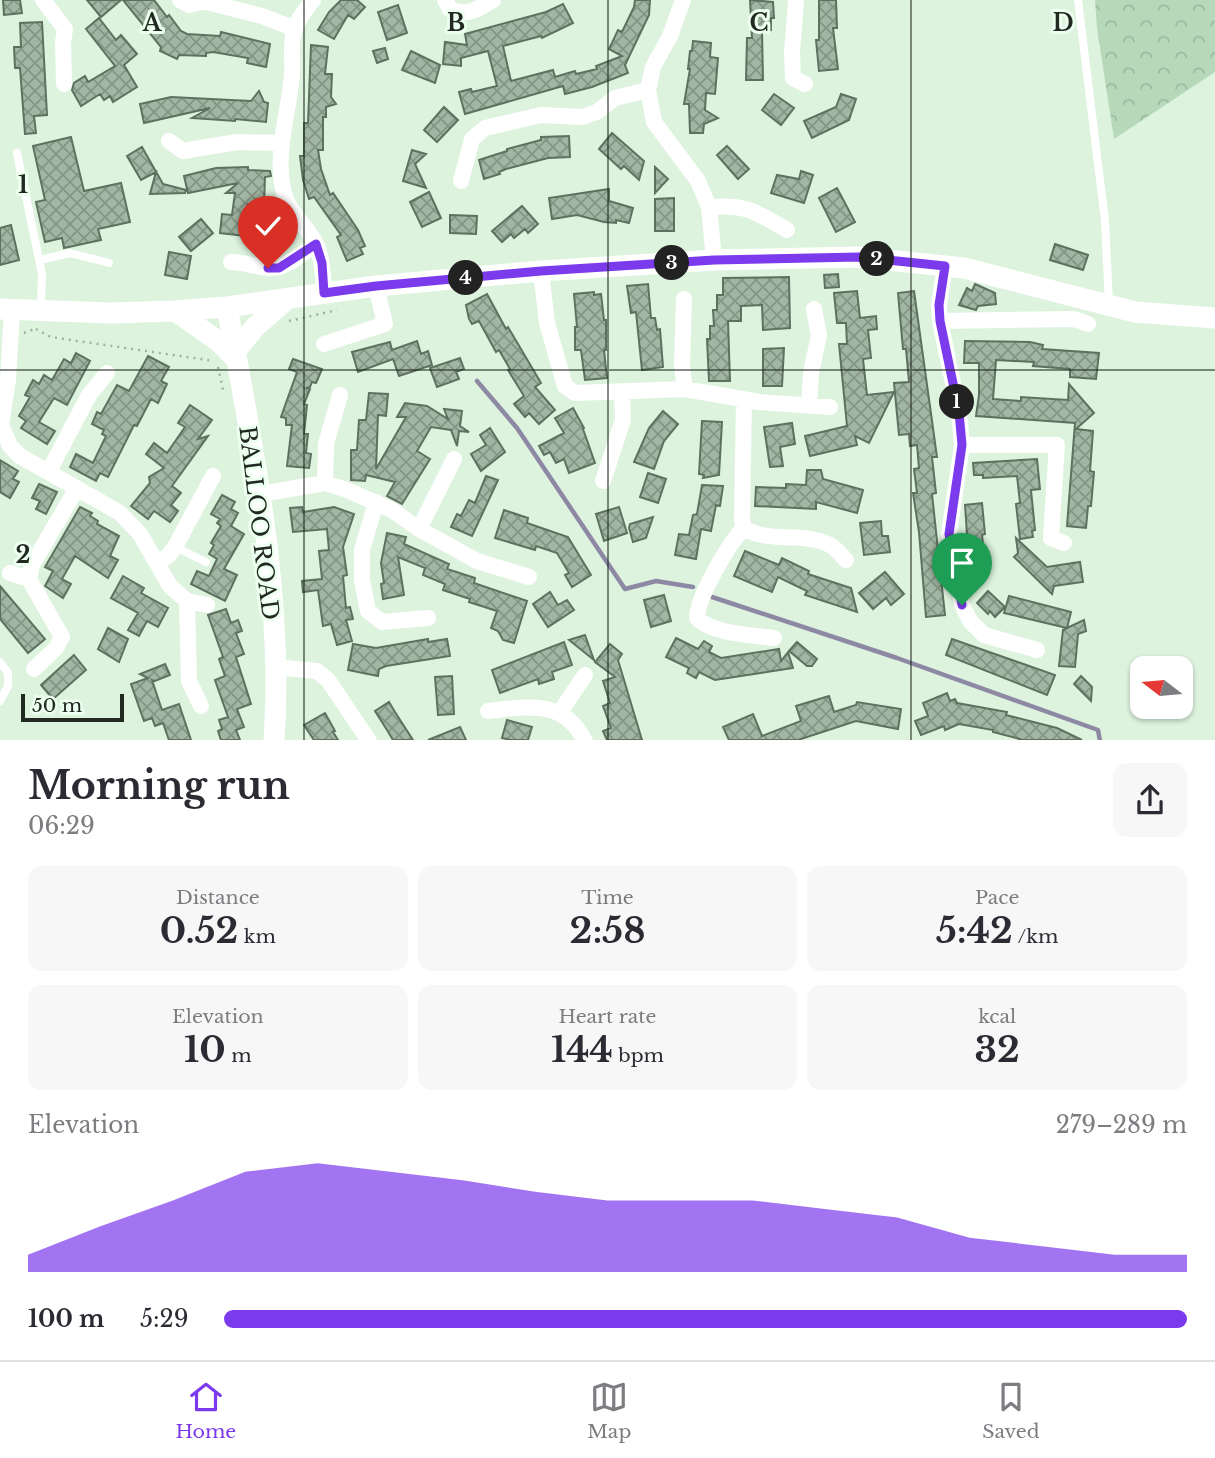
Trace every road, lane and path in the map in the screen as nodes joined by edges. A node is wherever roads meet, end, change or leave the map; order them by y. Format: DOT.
graph roads {
  1 [pos="43,0"];
  2 [pos="180,0"];
  3 [pos="313,0"];
  4 [pos="445,0"];
  5 [pos="493,0"];
  6 [pos="683,0"];
  7 [pos="796,0"];
  8 [pos="1078,0"];
  9 [pos="295,29"];
  10 [pos="806,83"];
  11 [pos="64,84"];
  12 [pos="648,90"];
  13 [pos="169,141"];
  14 [pos="282,143"];
  15 [pos="17,153"];
  16 [pos="461,181"];
  17 [pos="709,207"];
  18 [pos="787,230"];
  19 [pos="316,244"];
  20 [pos="40,260"];
  21 [pos="714,260"];
  22 [pos="109,262"];
  23 [pos="231,262"];
  24 [pos="945,266"];
  25 [pos="541,271"];
  26 [pos="376,286"];
  27 [pos="324,293"];
  28 [pos="287,299"];
  29 [pos="684,299"];
  30 [pos="1109,305"];
  31 [pos="227,307"];
  32 [pos="6,309"];
  33 [pos="340,309"];
  34 [pos="814,309"];
  35 [pos="175,311"];
  36 [pos="1215,318"];
  37 [pos="940,321"];
  38 [pos="41,322"];
  39 [pos="278,324"];
  40 [pos="1087,324"];
  41 [pos="11,335"];
  42 [pos="324,344"];
  43 [pos="210,351"];
  44 [pos="229,357"];
  45 [pos="107,373"];
  46 [pos="685,389"];
  47 [pos="622,391"];
  48 [pos="340,395"];
  49 [pos="744,399"];
  50 [pos="226,400"];
  51 [pos="809,405"];
  52 [pos="831,407"];
  53 [pos="2,435"];
  54 [pos="962,445"];
  55 [pos="454,459"];
  56 [pos="49,471"];
  57 [pos="213,476"];
  58 [pos="603,481"];
  59 [pos="325,483"];
  60 [pos="77,488"];
  61 [pos="260,494"];
  62 [pos="376,502"];
  63 [pos="744,528"];
  64 [pos="419,529"];
  65 [pos="1064,543"];
  66 [pos="175,547"];
  67 [pos="846,560"];
  68 [pos="158,562"];
  69 [pos="206,562"];
  70 [pos="10,573"];
  71 [pos="529,577"];
  72 [pos="29,579"];
  73 [pos="187,601"];
  74 [pos="207,605"];
  75 [pos="428,618"];
  76 [pos="774,638"];
  77 [pos="1037,650"];
  78 [pos="0,662"];
  79 [pos="274,667"];
  80 [pos="34,669"];
  81 [pos="585,675"];
  82 [pos="0,701"];
  83 [pos="201,706"];
  84 [pos="488,711"];
  85 [pos="560,712"];
  86 [pos="274,740"];
  87 [pos="369,740"];
  88 [pos="585,740"];
  1 -- 11 [label="street"];
  2 -- 9 [label="street"];
  3 -- 9 [label="street"];
  4 -- 5 [label="street"];
  6 -- 12 [label="street"];
  7 -- 10 [label="street"];
  8 -- 30 [label="lane"];
  9 -- 14 [label="street"];
  12 -- 16 [label="street"];
  12 -- 17 [label="street"];
  13 -- 14 [label="street"];
  14 -- 19 [label="street"];
  15 -- 20 [label="lane"];
  17 -- 18 [label="street"];
  17 -- 21 [label="street"];
  19 -- 23 [label="street"];
  19 -- 27 [label="street"];
  20 -- 22 [label="lane"];
  20 -- 38 [label="lane"];
  21 -- 24 [label="street"];
  21 -- 25 [label="street"];
  24 -- 30 [label="street"];
  24 -- 37 [label="street"];
  25 -- 26 [label="street"];
  25 -- 47 [label="street"];
  26 -- 27 [label="street"];
  26 -- 42 [label="street"];
  27 -- 28 [label="street"];
  28 -- 31 [label="street"];
  28 -- 44 [label="street"];
  29 -- 46 [label="street"];
  30 -- 36 [label="street"];
  31 -- 35 [label="street"];
  31 -- 44 [label="street, BALLOO ROAD"];
  32 -- 38 [label="street"];
  32 -- 41 [label="street"];
  33 -- 39 [label="path"];
  34 -- 51 [label="street"];
  35 -- 38 [label="street"];
  35 -- 44 [label="street"];
  37 -- 40 [label="street"];
  37 -- 54 [label="street"];
  38 -- 41 [label="path"];
  38 -- 44 [label="path"];
  41 -- 53 [label="street"];
  43 -- 44 [label="path"];
  44 -- 50 [label="path"];
  44 -- 61 [label="street, BALLOO ROAD"];
  45 -- 56 [label="street"];
  46 -- 47 [label="street"];
  46 -- 49 [label="street"];
  47 -- 58 [label="street"];
  48 -- 59 [label="street"];
  49 -- 51 [label="street"];
  49 -- 63 [label="street"];
  51 -- 52 [label="street"];
  53 -- 56 [label="street"];
  54 -- 65 [label="street"];
  54 -- 77 [label="street"];
  55 -- 64 [label="street"];
  56 -- 60 [label="street"];
  57 -- 66 [label="street"];
  59 -- 61 [label="street"];
  59 -- 62 [label="street"];
  60 -- 68 [label="street"];
  60 -- 72 [label="street"];
  61 -- 79 [label="street, BALLOO ROAD"];
  62 -- 64 [label="street"];
  62 -- 75 [label="street"];
  63 -- 67 [label="street"];
  63 -- 76 [label="street"];
  64 -- 71 [label="street"];
  66 -- 68 [label="street"];
  66 -- 69 [label="lane"];
  68 -- 73 [label="street"];
  70 -- 72 [label="street"];
  72 -- 80 [label="street"];
  73 -- 74 [label="street"];
  73 -- 83 [label="street"];
  78 -- 82 [label="lane"];
  79 -- 86 [label="street, BALLOO ROAD"];
  79 -- 87 [label="street"];
  81 -- 85 [label="street"];
  84 -- 85 [label="street"];
  85 -- 88 [label="street"];
}
